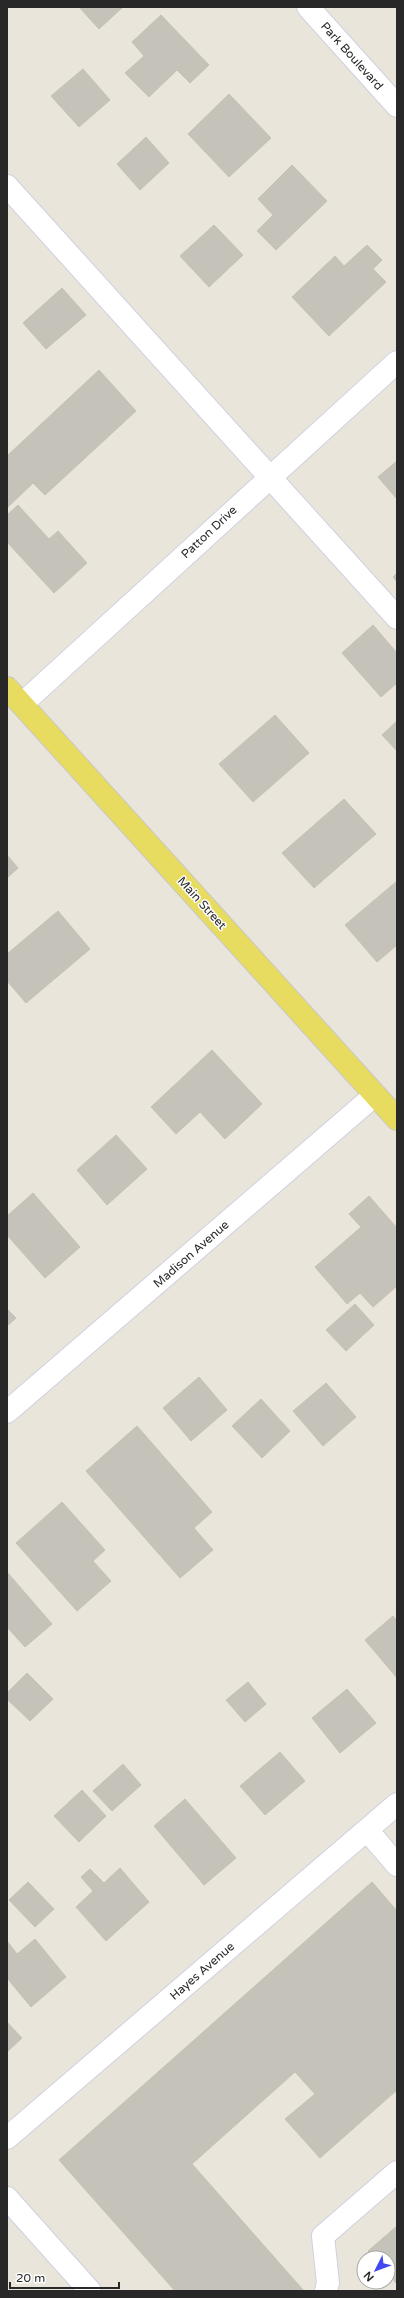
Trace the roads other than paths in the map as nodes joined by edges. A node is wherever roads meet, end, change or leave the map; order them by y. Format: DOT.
graph roads {
  1 [pos="308,7"];
  2 [pos="397,106"];
  3 [pos="7,186"];
  4 [pos="397,362"];
  5 [pos="270,476"];
  6 [pos="397,618"];
  7 [pos="7,688"];
  8 [pos="22,704"];
  9 [pos="375,1095"];
  10 [pos="397,1119"];
  11 [pos="7,1412"];
  12 [pos="397,1804"];
  13 [pos="367,1830"];
  14 [pos="397,1865"];
  15 [pos="7,2138"];
  16 [pos="397,2172"];
  17 [pos="7,2198"];
  18 [pos="90,2291"];
  19 [pos="326,2291"];
  1 -- 2 [label="street, Park Boulevard"];
  3 -- 5 [label="street"];
  4 -- 5 [label="street, Patton Drive"];
  5 -- 6 [label="street"];
  5 -- 8 [label="street, Patton Drive"];
  7 -- 8 [label="main road, Main Street"];
  8 -- 9 [label="main road, Main Street"];
  9 -- 10 [label="main road, Main Street"];
  9 -- 11 [label="street, Madison Avenue"];
  12 -- 13 [label="street, Hayes Avenue"];
  13 -- 14 [label="street"];
  13 -- 15 [label="street, Hayes Avenue"];
  16 -- 19 [label="street"];
  17 -- 18 [label="street"];
}
